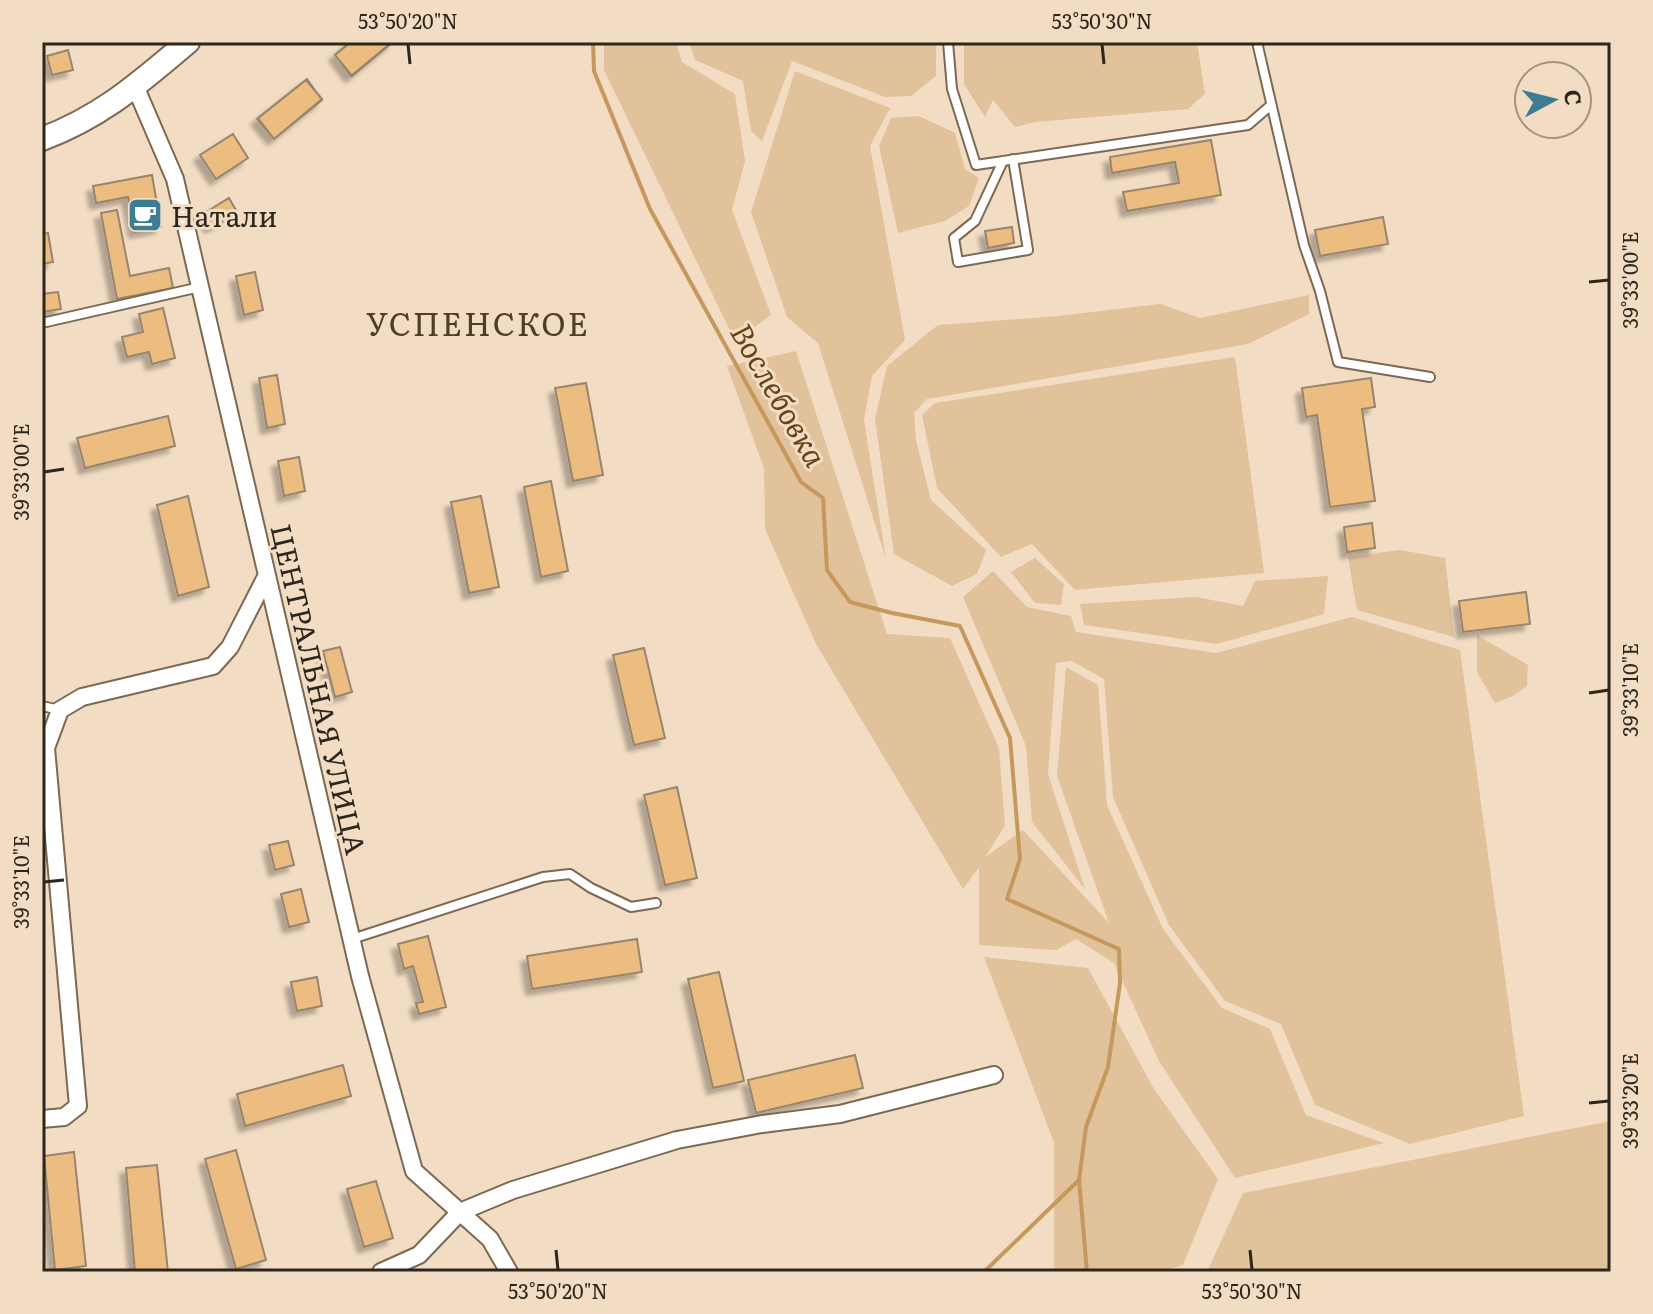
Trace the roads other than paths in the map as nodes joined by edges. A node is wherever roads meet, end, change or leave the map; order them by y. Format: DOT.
graph roads {
  1 [pos="188,42"];
  2 [pos="948,42"];
  3 [pos="1257,42"];
  4 [pos="135,86"];
  5 [pos="1271,105"];
  6 [pos="42,139"];
  7 [pos="1008,160"];
  8 [pos="200,287"];
  9 [pos="42,323"];
  10 [pos="1430,377"];
  11 [pos="267,575"];
  12 [pos="42,706"];
  13 [pos="60,710"];
  14 [pos="48,822"];
  15 [pos="656,903"];
  16 [pos="351,939"];
  17 [pos="994,1075"];
  18 [pos="42,1119"];
  19 [pos="460,1212"];
  20 [pos="381,1272"];
  21 [pos="509,1272"];
  1 -- 4 [label="main road"];
  2 -- 7 [label="lane"];
  3 -- 5 [label="lane"];
  4 -- 6 [label="main road"];
  4 -- 8 [label="street, ЦЕНТРАЛЬНАЯ УЛИЦА"];
  5 -- 7 [label="lane"];
  5 -- 10 [label="lane"];
  7 -- 7 [label="lane"];
  8 -- 9 [label="lane"];
  8 -- 11 [label="street, ЦЕНТРАЛЬНАЯ УЛИЦА"];
  11 -- 13 [label="street"];
  11 -- 16 [label="street, ЦЕНТРАЛЬНАЯ УЛИЦА"];
  12 -- 13 [label="lane"];
  13 -- 14 [label="street"];
  14 -- 18 [label="street"];
  15 -- 16 [label="lane"];
  16 -- 19 [label="street, ЦЕНТРАЛЬНАЯ УЛИЦА"];
  17 -- 19 [label="street"];
  19 -- 20 [label="street"];
  19 -- 21 [label="street, ЦЕНТРАЛЬНАЯ УЛИЦА"];
}
